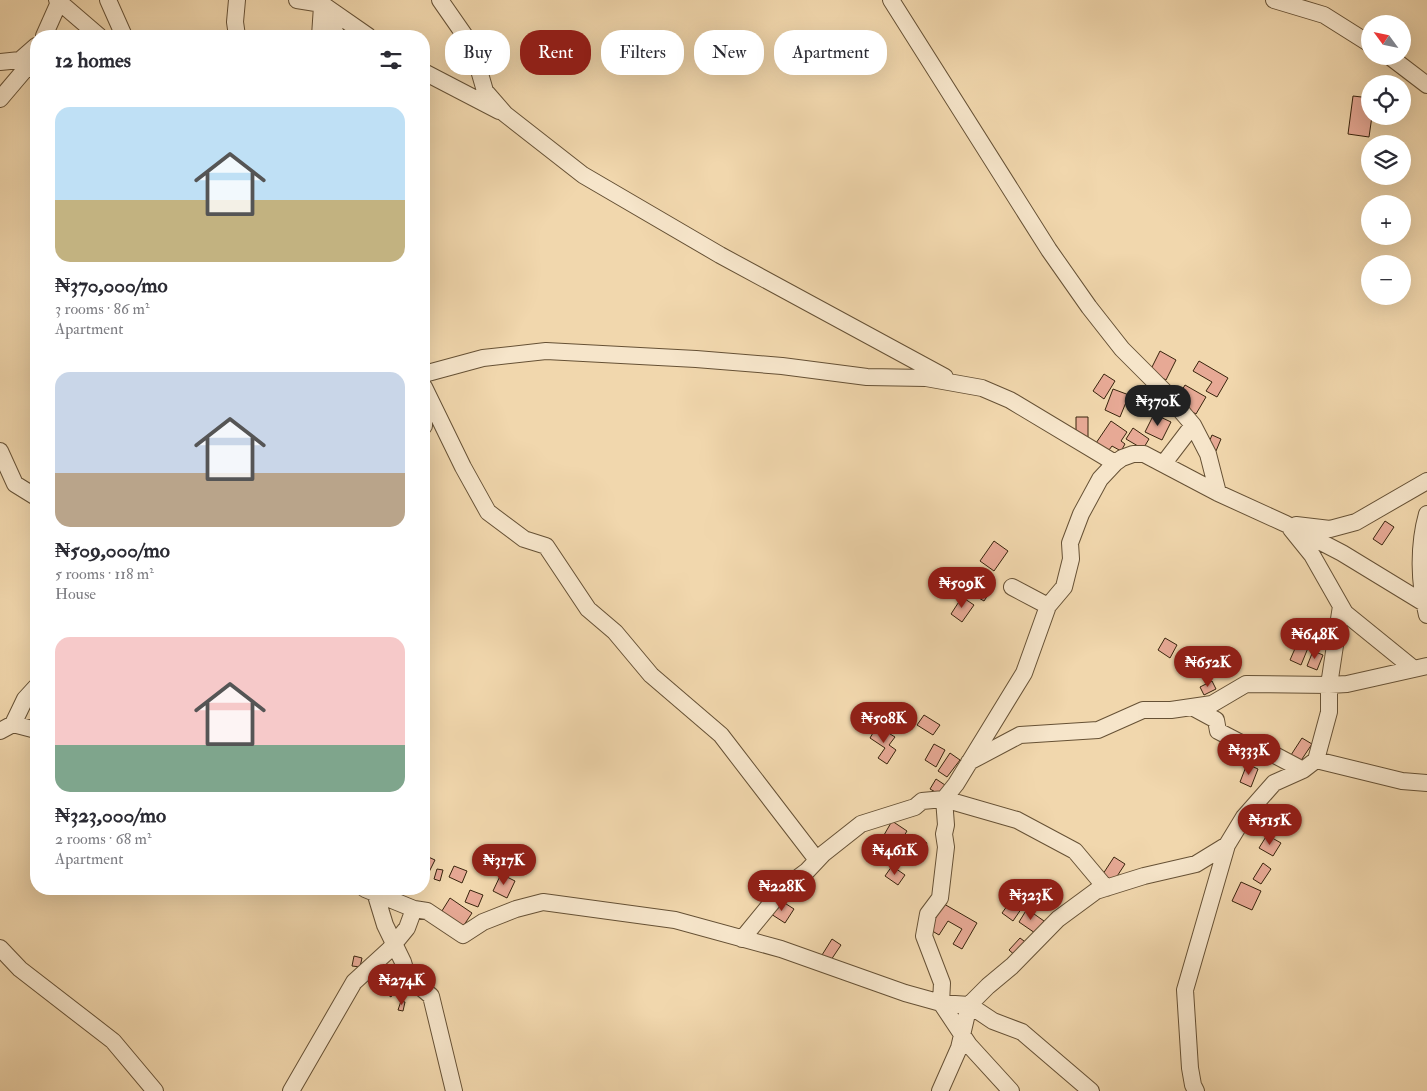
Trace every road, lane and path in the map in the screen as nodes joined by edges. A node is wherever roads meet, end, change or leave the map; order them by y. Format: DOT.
graph roads {
  1 [pos="59,0"];
  2 [pos="108,0"];
  3 [pos="237,0"];
  4 [pos="297,0"];
  5 [pos="440,0"];
  6 [pos="891,0"];
  7 [pos="1274,0"];
  8 [pos="321,2"];
  9 [pos="46,30"];
  10 [pos="92,30"];
  11 [pos="121,30"];
  12 [pos="237,30"];
  13 [pos="320,30"];
  14 [pos="334,30"];
  15 [pos="360,30"];
  16 [pos="1361,38"];
  17 [pos="0,62"];
  18 [pos="1401,65"];
  19 [pos="28,66"];
  20 [pos="430,75"];
  21 [pos="1427,84"];
  22 [pos="0,99"];
  23 [pos="505,114"];
  24 [pos="430,372"];
  25 [pos="953,383"];
  26 [pos="430,399"];
  27 [pos="1194,425"];
  28 [pos="0,451"];
  29 [pos="1115,463"];
  30 [pos="1164,463"];
  31 [pos="1427,481"];
  32 [pos="30,493"];
  33 [pos="1218,493"];
  34 [pos="1427,514"];
  35 [pos="1286,524"];
  36 [pos="1012,587"];
  37 [pos="1048,606"];
  38 [pos="1341,606"];
  39 [pos="1426,607"];
  40 [pos="1420,668"];
  41 [pos="1329,686"];
  42 [pos="30,693"];
  43 [pos="1192,707"];
  44 [pos="6,727"];
  45 [pos="30,729"];
  46 [pos="1316,760"];
  47 [pos="969,762"];
  48 [pos="1302,770"];
  49 [pos="1427,783"];
  50 [pos="944,798"];
  51 [pos="1227,845"];
  52 [pos="817,860"];
  53 [pos="1106,888"];
  54 [pos="373,895"];
  55 [pos="382,895"];
  56 [pos="414,909"];
  57 [pos="742,939"];
  58 [pos="394,944"];
  59 [pos="0,948"];
  60 [pos="941,1003"];
  61 [pos="969,1005"];
  62 [pos="962,1035"];
  63 [pos="155,1091"];
  64 [pos="290,1091"];
  65 [pos="454,1091"];
  66 [pos="940,1091"];
  67 [pos="1010,1091"];
  68 [pos="1091,1091"];
  69 [pos="1196,1091"];
  1 -- 9 [label="street"];
  1 -- 10 [label="street"];
  2 -- 11 [label="street"];
  3 -- 12 [label="street"];
  4 -- 8 [label="street"];
  5 -- 23 [label="street"];
  6 -- 27 [label="street"];
  7 -- 16 [label="street"];
  8 -- 13 [label="street"];
  8 -- 14 [label="street"];
  8 -- 15 [label="street"];
  17 -- 19 [label="street"];
  18 -- 21 [label="street"];
  19 -- 22 [label="street"];
  20 -- 23 [label="street"];
  23 -- 25 [label="street"];
  24 -- 25 [label="street"];
  25 -- 29 [label="street"];
  26 -- 52 [label="street"];
  27 -- 30 [label="street"];
  27 -- 33 [label="street"];
  28 -- 32 [label="street"];
  29 -- 30 [label="street"];
  29 -- 37 [label="street"];
  30 -- 33 [label="street"];
  31 -- 35 [label="street"];
  33 -- 35 [label="street"];
  34 -- 39 [label="street"];
  35 -- 38 [label="street"];
  35 -- 39 [label="street"];
  36 -- 37 [label="street"];
  37 -- 47 [label="street"];
  38 -- 40 [label="street"];
  38 -- 41 [label="street"];
  40 -- 41 [label="street"];
  41 -- 43 [label="street"];
  41 -- 46 [label="street"];
  42 -- 44 [label="street"];
  43 -- 47 [label="street"];
  43 -- 48 [label="street"];
  44 -- 45 [label="street"];
  46 -- 48 [label="street"];
  46 -- 49 [label="street"];
  47 -- 50 [label="street"];
  48 -- 51 [label="street"];
  50 -- 52 [label="street"];
  50 -- 53 [label="street"];
  50 -- 60 [label="street"];
  51 -- 53 [label="street"];
  51 -- 69 [label="street"];
  52 -- 57 [label="street"];
  53 -- 61 [label="street"];
  54 -- 58 [label="street"];
  55 -- 56 [label="street"];
  56 -- 57 [label="street"];
  56 -- 58 [label="street"];
  57 -- 60 [label="street"];
  58 -- 64 [label="street"];
  58 -- 65 [label="street"];
  59 -- 63 [label="street"];
  60 -- 61 [label="street"];
  60 -- 62 [label="street"];
  61 -- 62 [label="street"];
  61 -- 68 [label="street"];
  62 -- 66 [label="street"];
  62 -- 67 [label="street"];
}
